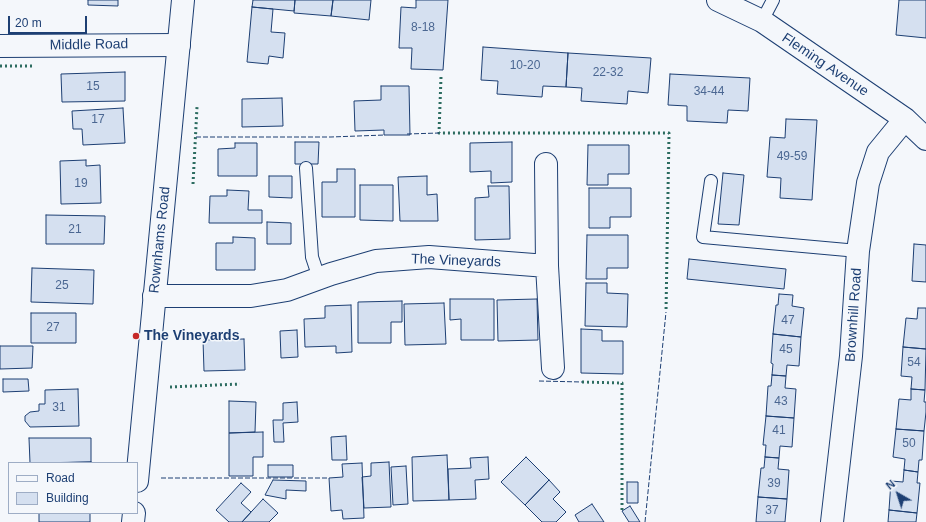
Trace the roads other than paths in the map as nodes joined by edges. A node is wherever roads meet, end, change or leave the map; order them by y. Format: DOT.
graph roads {
  1 [pos="183,0"];
  2 [pos="718,0"];
  3 [pos="773,0"];
  4 [pos="762,21"];
  5 [pos="179,45"];
  6 [pos="0,46"];
  7 [pos="905,119"];
  8 [pos="926,139"];
  9 [pos="546,164"];
  10 [pos="306,168"];
  11 [pos="711,181"];
  12 [pos="858,252"];
  13 [pos="547,266"];
  14 [pos="319,278"];
  15 [pos="154,296"];
  16 [pos="553,368"];
  17 [pos="138,470"];
  18 [pos="832,522"];
  1 -- 5 [label="street, Rownhams Road"];
  2 -- 4 [label="street, Fleming Avenue"];
  3 -- 4 [label="lane"];
  4 -- 7 [label="street, Fleming Avenue"];
  5 -- 6 [label="street, Middle Road"];
  5 -- 15 [label="street, Rownhams Road"];
  7 -- 8 [label="street, Fleming Avenue"];
  7 -- 12 [label="street, Brownhill Road"];
  9 -- 13 [label="street"];
  10 -- 14 [label="lane"];
  11 -- 12 [label="lane"];
  12 -- 18 [label="street, Brownhill Road"];
  13 -- 14 [label="street, The Vineyards"];
  13 -- 16 [label="street"];
  14 -- 15 [label="street, The Vineyards"];
  15 -- 17 [label="street, Rownhams Road"];
}
